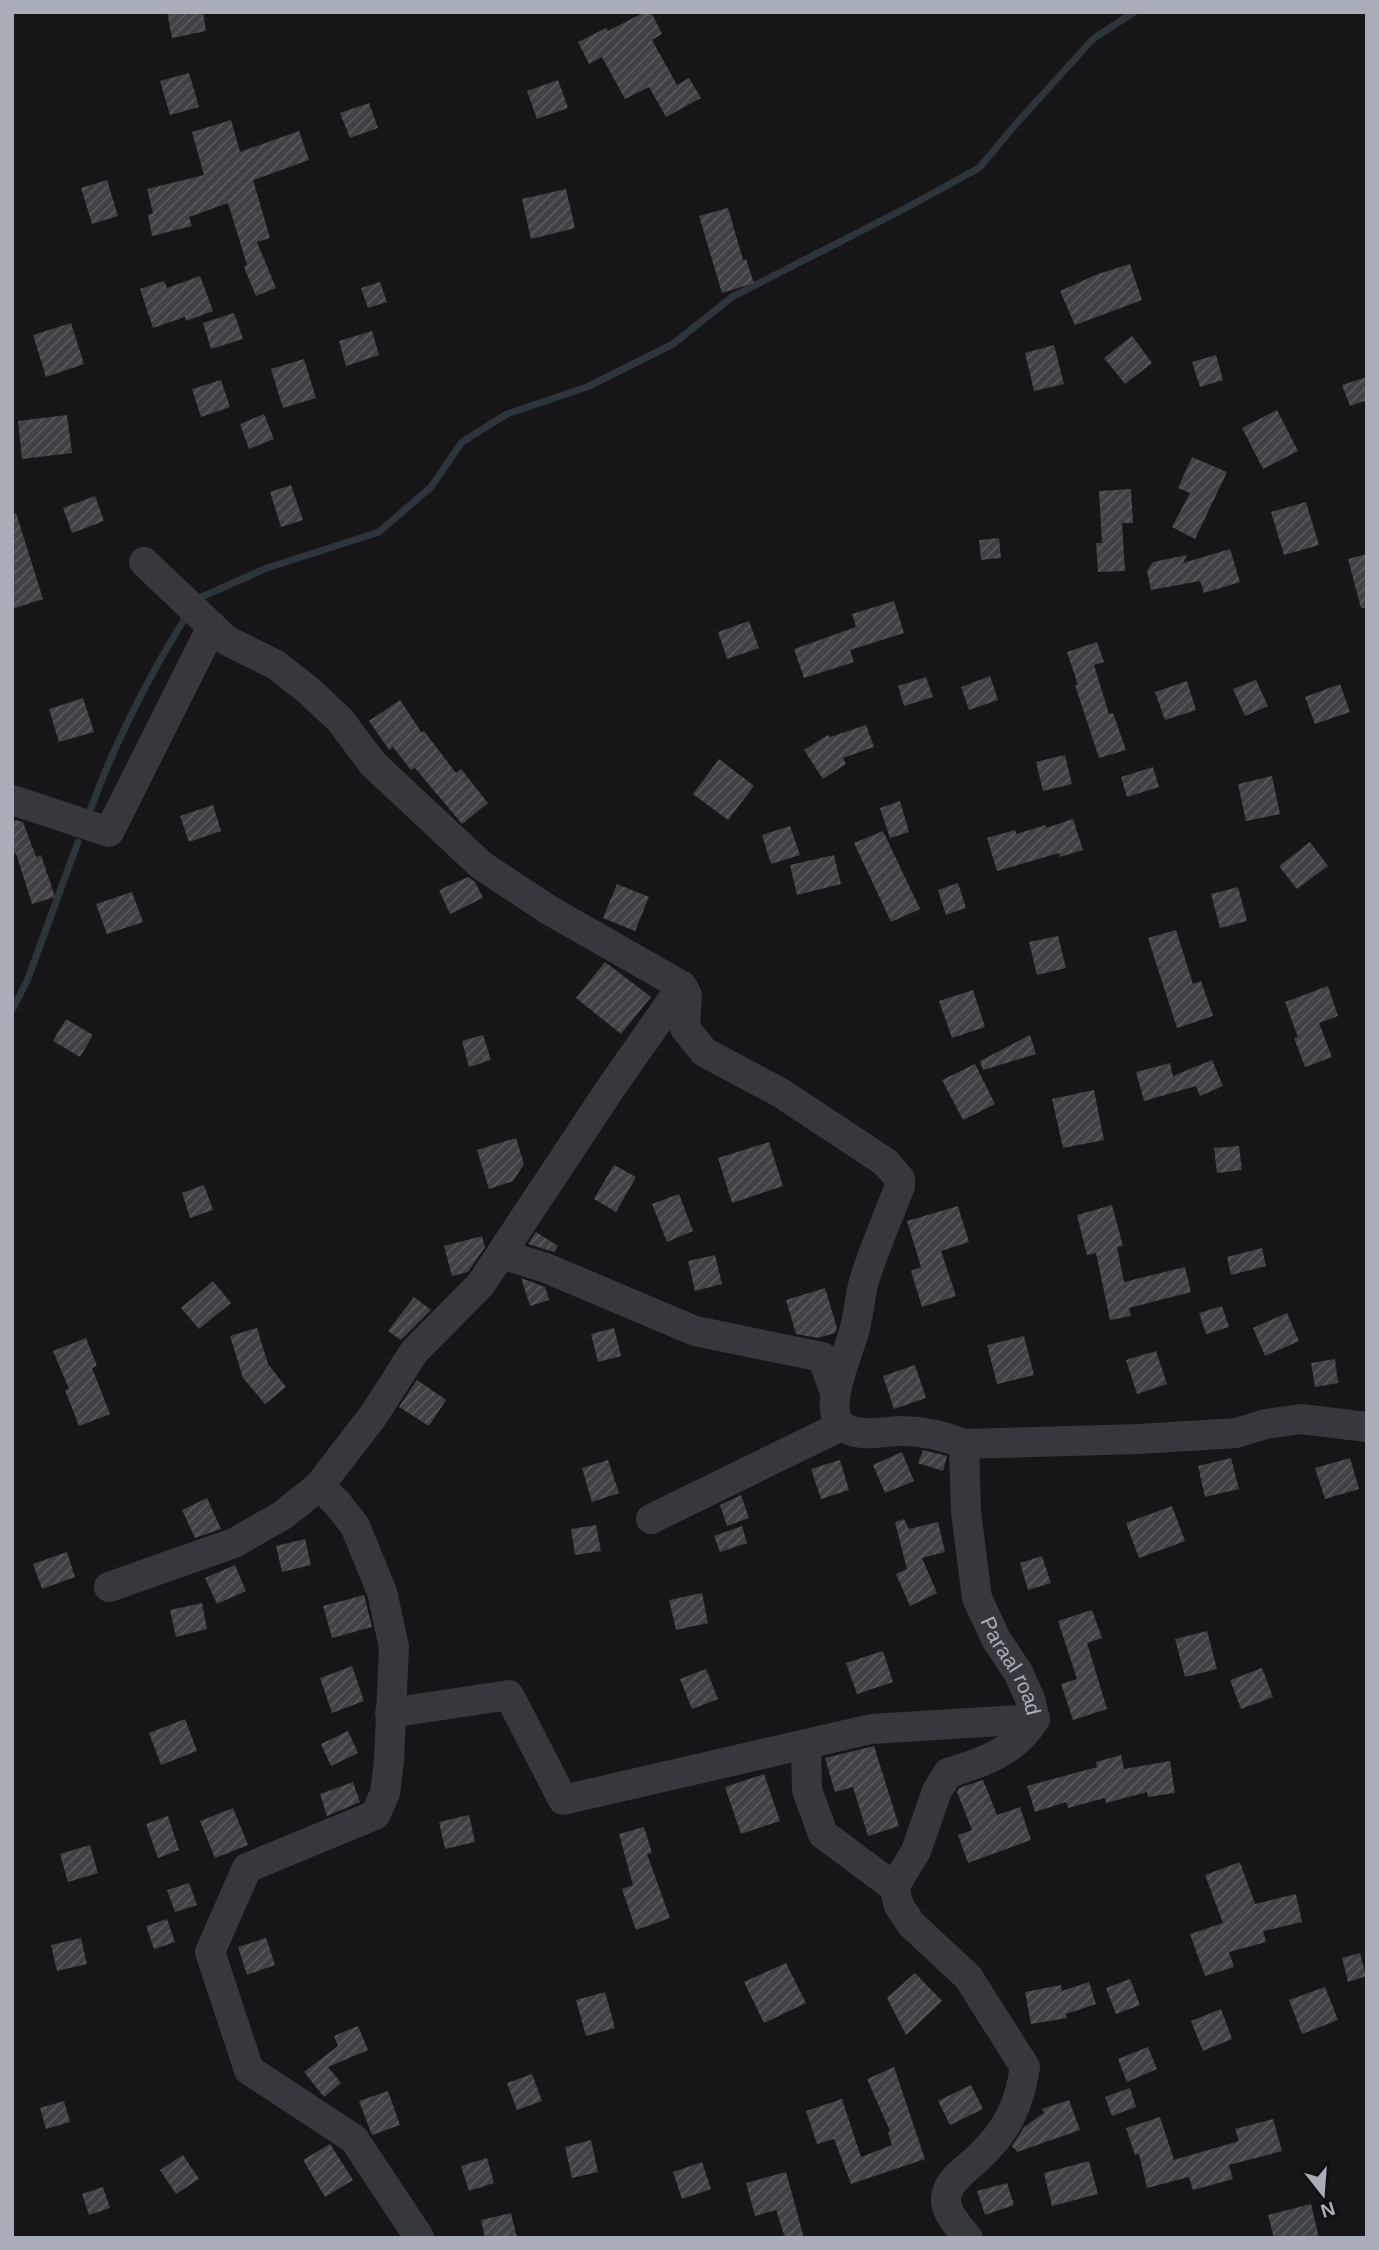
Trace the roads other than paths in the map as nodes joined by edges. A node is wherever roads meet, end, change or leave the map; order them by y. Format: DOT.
graph roads {
  1 [pos="144,562"];
  2 [pos="198,613"];
  3 [pos="12,800"];
  4 [pos="682,986"];
  5 [pos="502,1254"];
  6 [pos="835,1392"];
  7 [pos="841,1426"];
  8 [pos="1367,1426"];
  9 [pos="964,1444"];
  10 [pos="319,1486"];
  11 [pos="651,1519"];
  12 [pos="109,1587"];
  13 [pos="390,1713"];
  14 [pos="1035,1719"];
  15 [pos="806,1744"];
  16 [pos="894,1887"];
  17 [pos="417,2238"];
  18 [pos="968,2238"];
  1 -- 2 [label="street"];
  2 -- 3 [label="street"];
  2 -- 4 [label="street"];
  4 -- 5 [label="street"];
  4 -- 6 [label="street"];
  5 -- 6 [label="street"];
  5 -- 10 [label="street"];
  6 -- 7 [label="street"];
  7 -- 9 [label="street"];
  7 -- 11 [label="street"];
  8 -- 9 [label="street"];
  9 -- 14 [label="street, Paraal road"];
  10 -- 12 [label="street"];
  10 -- 13 [label="street"];
  13 -- 15 [label="street"];
  13 -- 17 [label="street"];
  14 -- 15 [label="street"];
  14 -- 16 [label="street, Paraal road"];
  15 -- 16 [label="street"];
  16 -- 18 [label="street"];
}
